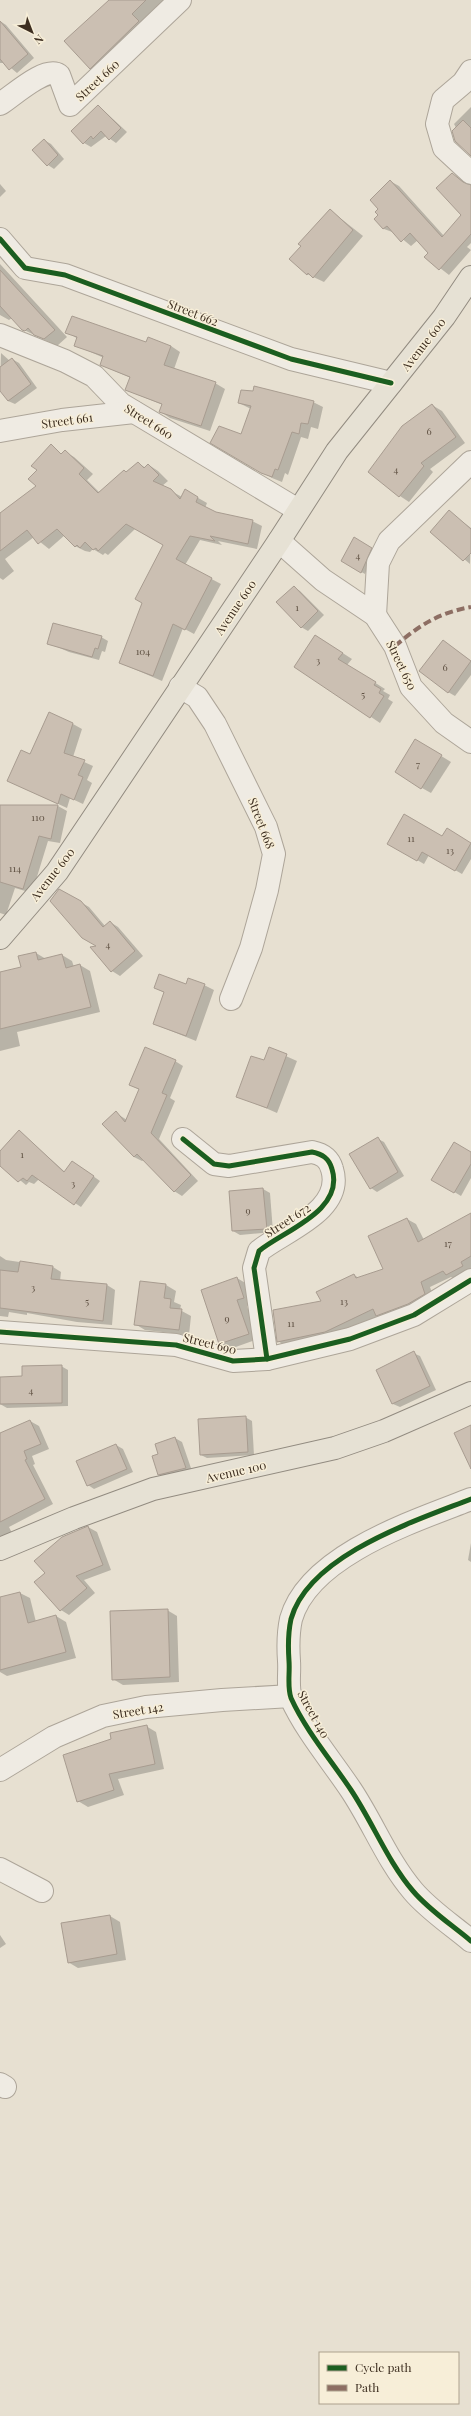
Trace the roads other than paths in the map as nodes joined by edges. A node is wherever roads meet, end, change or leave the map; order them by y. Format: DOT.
graph roads {
  1 [pos="180,0"];
  2 [pos="471,71"];
  3 [pos="0,104"];
  4 [pos="471,174"];
  5 [pos="0,239"];
  6 [pos="471,277"];
  7 [pos="0,335"];
  8 [pos="391,383"];
  9 [pos="134,412"];
  10 [pos="0,431"];
  11 [pos="471,462"];
  12 [pos="298,510"];
  13 [pos="279,541"];
  14 [pos="375,615"];
  15 [pos="180,687"];
  16 [pos="471,742"];
  17 [pos="0,938"];
  18 [pos="230,999"];
  19 [pos="183,1139"];
  20 [pos="471,1280"];
  21 [pos="0,1332"];
  22 [pos="267,1359"];
  23 [pos="471,1393"];
  24 [pos="471,1499"];
  25 [pos="0,1549"];
  26 [pos="290,1696"];
  27 [pos="0,1770"];
  28 [pos="0,1869"];
  29 [pos="42,1891"];
  30 [pos="471,1941"];
  1 -- 3 [label="street, Street 660"];
  2 -- 4 [label="street"];
  5 -- 8 [label="street, Street 662"];
  6 -- 8 [label="main road, Avenue 600"];
  7 -- 9 [label="street, Street 660"];
  8 -- 12 [label="main road, Avenue 600"];
  9 -- 10 [label="street, Street 661"];
  9 -- 12 [label="street, Street 660"];
  11 -- 14 [label="street"];
  12 -- 13 [label="main road, Avenue 600"];
  13 -- 14 [label="street, Street 650"];
  13 -- 15 [label="main road, Avenue 600"];
  14 -- 16 [label="street, Street 650"];
  15 -- 17 [label="main road, Avenue 600"];
  15 -- 18 [label="street, Street 668"];
  19 -- 22 [label="street, Street 672"];
  20 -- 22 [label="street, Street 690"];
  21 -- 22 [label="street, Street 690"];
  23 -- 25 [label="main road, Avenue 100"];
  24 -- 26 [label="street, Street 140"];
  26 -- 27 [label="street, Street 142"];
  26 -- 30 [label="street, Street 140"];
  28 -- 29 [label="street"];
}
